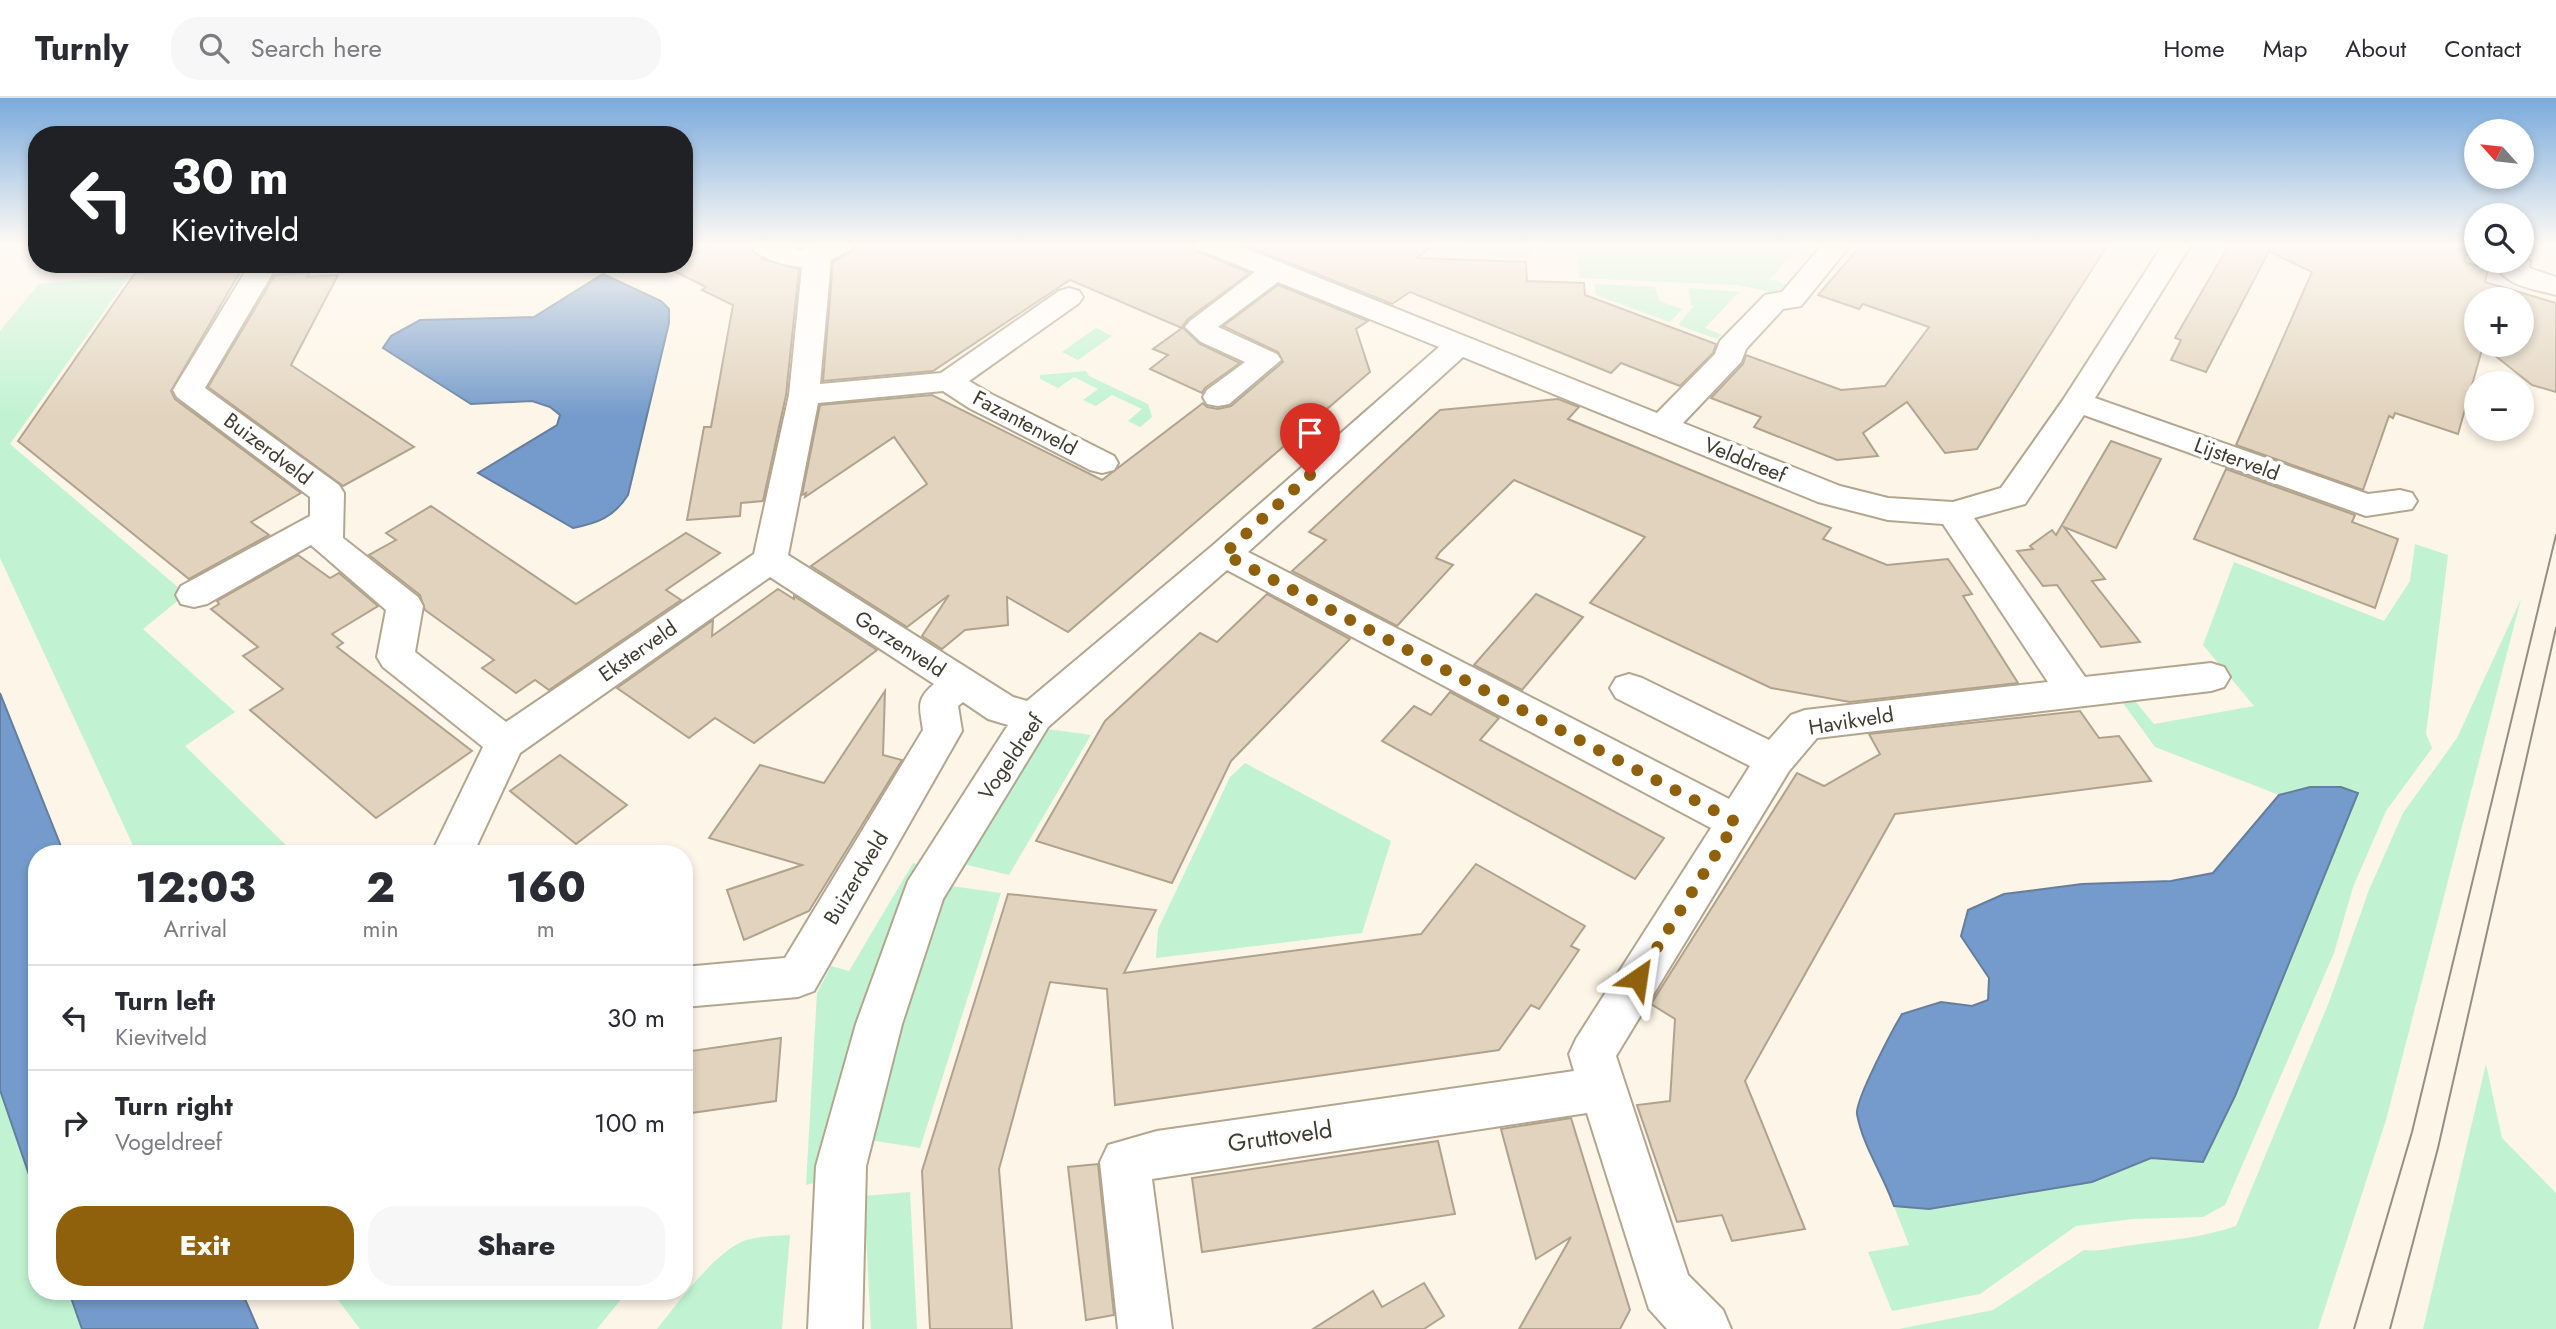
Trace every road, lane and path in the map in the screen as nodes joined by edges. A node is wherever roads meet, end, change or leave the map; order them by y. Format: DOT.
graph roads {
  1 [pos="242,300"];
  2 [pos="820,300"];
  3 [pos="1064,300"];
  4 [pos="1236,300"];
  5 [pos="1348,300"];
  6 [pos="1774,300"];
  7 [pos="2142,300"];
  8 [pos="1459,345"];
  9 [pos="948,381"];
  10 [pos="804,395"];
  11 [pos="1218,397"];
  12 [pos="2077,402"];
  13 [pos="1662,426"];
  14 [pos="1102,463"];
  15 [pos="2400,501"];
  16 [pos="1953,513"];
  17 [pos="326,522"];
  18 [pos="1224,554"];
  19 [pos="770,560"];
  20 [pos="194,595"];
  21 [pos="2211,677"];
  22 [pos="960,683"];
  23 [pos="1629,688"];
  24 [pos="2076,694"];
  25 [pos="1034,717"];
  26 [pos="505,743"];
  27 [pos="1775,760"];
  28 [pos="1736,822"];
  29 [pos="456,845"];
  30 [pos="693,986"];
  31 [pos="1603,1089"];
  32 [pos="835,1329"];
  33 [pos="1145,1329"];
  34 [pos="1704,1329"];
  1 -- 17 [label="street, Buizerdveld"];
  2 -- 10 [label="street"];
  3 -- 9 [label="street, Fazantenveld"];
  4 -- 11 [label="street"];
  5 -- 8 [label="street, Velddreef"];
  6 -- 13 [label="street"];
  7 -- 12 [label="street, Velddreef"];
  8 -- 13 [label="street, Velddreef"];
  8 -- 18 [label="street, Vogeldreef"];
  9 -- 10 [label="street, Fazantenveld"];
  9 -- 14 [label="street, Fazantenveld"];
  10 -- 19 [label="street"];
  12 -- 15 [label="street, Lijsterveld"];
  12 -- 16 [label="street, Velddreef"];
  13 -- 16 [label="street, Velddreef"];
  16 -- 24 [label="street"];
  17 -- 20 [label="street"];
  17 -- 26 [label="street, Buizerdveld"];
  18 -- 25 [label="street, Vogeldreef"];
  18 -- 28 [label="street"];
  19 -- 22 [label="street, Gorzenveld"];
  19 -- 26 [label="street, Eksterveld"];
  21 -- 24 [label="street, Havikveld"];
  22 -- 25 [label="street, Gorzenveld"];
  22 -- 30 [label="street, Buizerdveld"];
  23 -- 27 [label="street"];
  24 -- 27 [label="street, Havikveld"];
  25 -- 32 [label="street, Vogeldreef"];
  26 -- 29 [label="street"];
  27 -- 28 [label="street, Havikveld"];
  28 -- 31 [label="street, Havikveld"];
  31 -- 33 [label="street, Gruttoveld"];
  31 -- 34 [label="street, Havikveld"];
}
